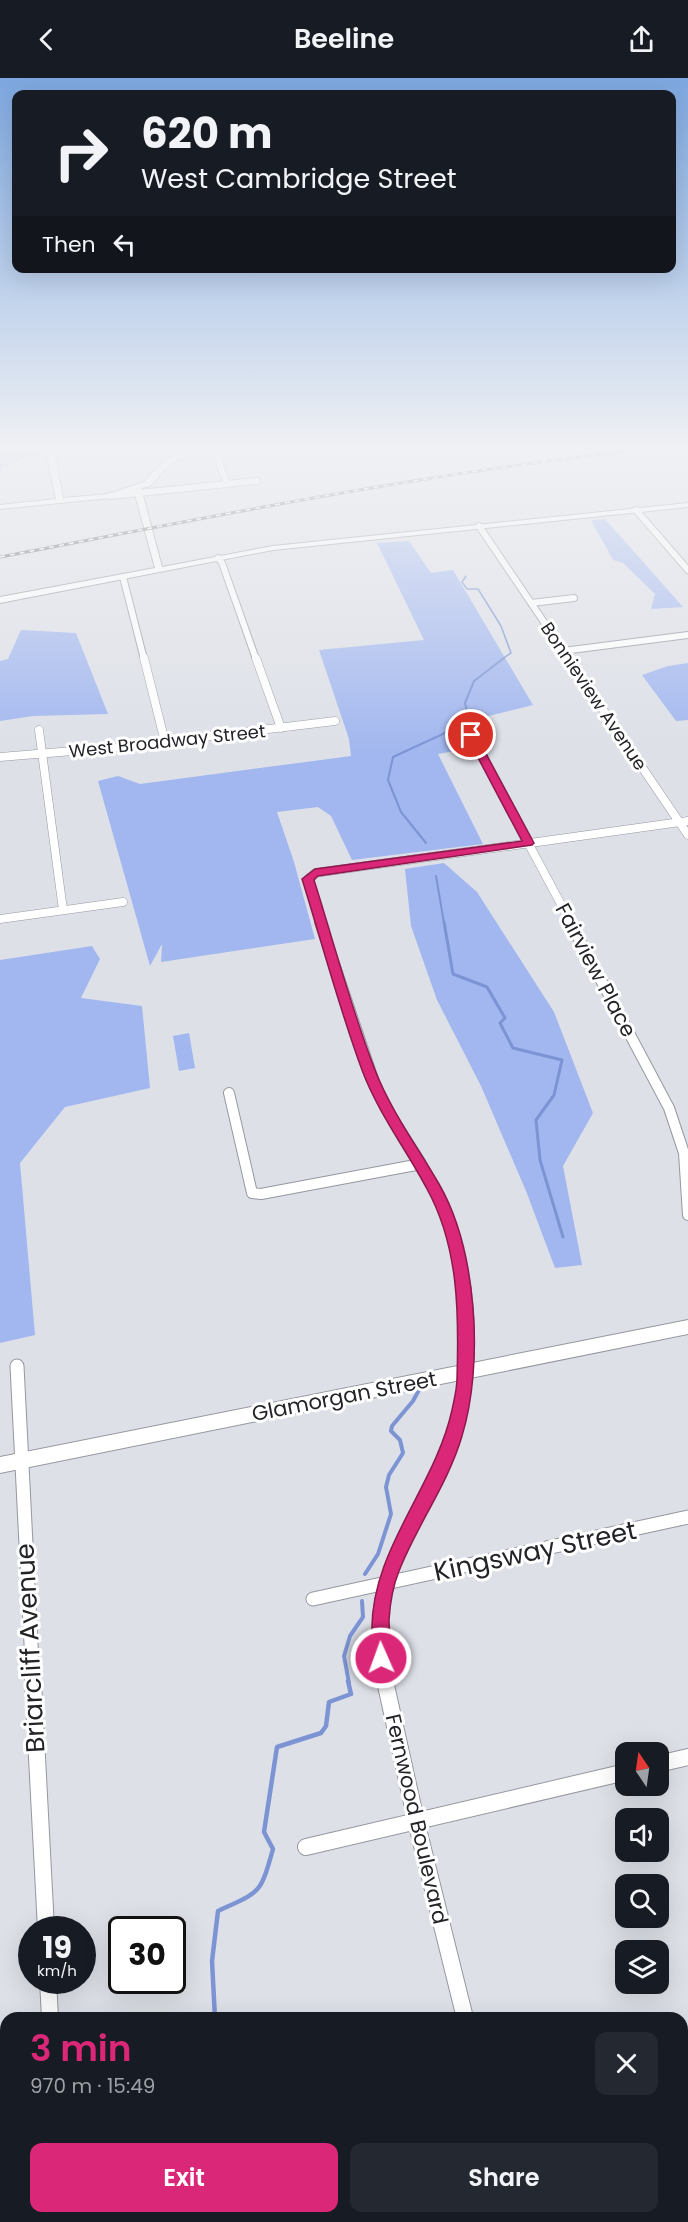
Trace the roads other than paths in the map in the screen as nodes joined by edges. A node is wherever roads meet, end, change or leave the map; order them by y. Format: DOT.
graph roads {
  1 [pos="154,551"];
  2 [pos="258,551"];
  3 [pos="496,551"];
  4 [pos="672,551"];
  5 [pos="218,558"];
  6 [pos="159,569"];
  7 [pos="688,570"];
  8 [pos="123,576"];
  9 [pos="574,598"];
  10 [pos="0,600"];
  11 [pos="531,603"];
  12 [pos="688,635"];
  13 [pos="563,651"];
  14 [pos="335,721"];
  15 [pos="281,728"];
  16 [pos="39,730"];
  17 [pos="471,735"];
  18 [pos="165,741"];
  19 [pos="42,754"];
  20 [pos="0,757"];
  21 [pos="683,821"];
  22 [pos="688,836"];
  23 [pos="528,843"];
  24 [pos="123,902"];
  25 [pos="63,910"];
  26 [pos="0,919"];
  27 [pos="229,1093"];
  28 [pos="421,1164"];
  29 [pos="688,1215"];
  30 [pos="688,1327"];
  31 [pos="16,1366"];
  32 [pos="466,1371"];
  33 [pos="20,1461"];
  34 [pos="0,1465"];
  35 [pos="688,1517"];
  36 [pos="386,1584"];
  37 [pos="313,1599"];
  38 [pos="688,1757"];
  39 [pos="669,1761"];
  40 [pos="615,1775"];
  41 [pos="416,1822"];
  42 [pos="306,1847"];
  43 [pos="45,1916"];
  44 [pos="49,1994"];
  45 [pos="50,2012"];
  46 [pos="464,2012"];
  1 -- 6 [label="street"];
  2 -- 5 [label="street"];
  3 -- 11 [label="street, Bonnieview Avenue"];
  4 -- 7 [label="street"];
  5 -- 6 [label="street"];
  5 -- 15 [label="street"];
  6 -- 8 [label="street"];
  8 -- 10 [label="street"];
  8 -- 18 [label="street"];
  9 -- 11 [label="street"];
  11 -- 13 [label="street, Bonnieview Avenue"];
  12 -- 13 [label="street"];
  13 -- 21 [label="street, Bonnieview Avenue"];
  14 -- 15 [label="street, West Broadway Street"];
  15 -- 18 [label="street, West Broadway Street"];
  16 -- 19 [label="street"];
  17 -- 23 [label="street, Fairview Place"];
  18 -- 19 [label="street, West Broadway Street"];
  19 -- 20 [label="street, West Broadway Street"];
  19 -- 25 [label="street"];
  21 -- 22 [label="street, Bonnieview Avenue"];
  21 -- 23 [label="street"];
  23 -- 28 [label="street, Fernwood Boulevard"];
  23 -- 29 [label="street, Fairview Place"];
  24 -- 25 [label="street"];
  25 -- 26 [label="street"];
  27 -- 28 [label="street"];
  28 -- 32 [label="street, Fernwood Boulevard"];
  30 -- 32 [label="street, Glamorgan Street"];
  31 -- 33 [label="street, Briarcliff Avenue"];
  32 -- 33 [label="street, Glamorgan Street"];
  32 -- 36 [label="street, Fernwood Boulevard"];
  33 -- 34 [label="street, Glamorgan Street"];
  33 -- 43 [label="street, Briarcliff Avenue"];
  35 -- 36 [label="street, Kingsway Street"];
  36 -- 37 [label="street, Kingsway Street"];
  36 -- 41 [label="street, Fernwood Boulevard"];
  38 -- 39 [label="street"];
  40 -- 41 [label="street"];
  41 -- 42 [label="street"];
  41 -- 46 [label="street, Fernwood Boulevard"];
  44 -- 45 [label="street"];
}
